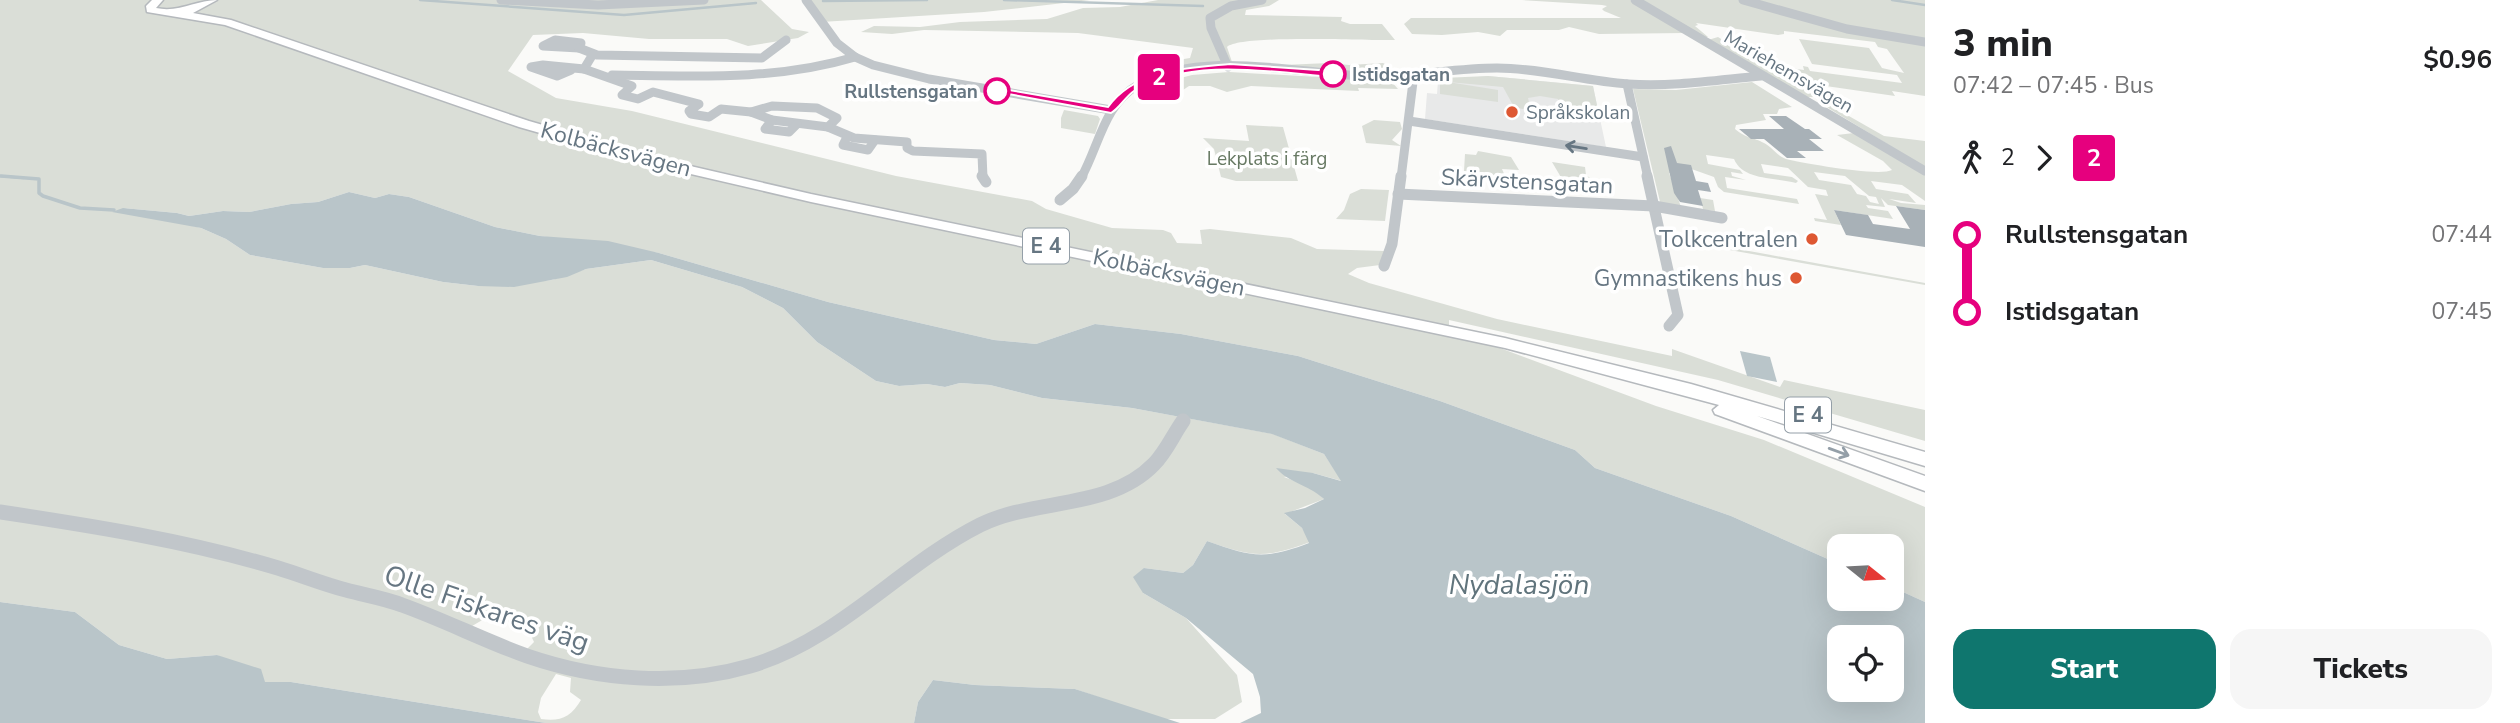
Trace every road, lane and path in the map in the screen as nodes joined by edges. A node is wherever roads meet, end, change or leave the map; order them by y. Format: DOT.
graph roads {
  1 [pos="158,0"];
  2 [pos="501,0"];
  3 [pos="704,0"];
  4 [pos="806,0"];
  5 [pos="1262,0"];
  6 [pos="1635,0"];
  7 [pos="1743,0"];
  8 [pos="207,3"];
  9 [pos="173,13"];
  10 [pos="786,40"];
  11 [pos="1925,43"];
  12 [pos="579,48"];
  13 [pos="593,54"];
  14 [pos="855,57"];
  15 [pos="762,58"];
  16 [pos="1228,67"];
  17 [pos="584,69"];
  18 [pos="571,70"];
  19 [pos="1414,74"];
  20 [pos="608,75"];
  21 [pos="774,75"];
  22 [pos="1761,76"];
  23 [pos="1627,84"];
  24 [pos="632,86"];
  25 [pos="653,92"];
  26 [pos="699,104"];
  27 [pos="721,109"];
  28 [pos="1111,110"];
  29 [pos="751,112"];
  30 [pos="1409,121"];
  31 [pos="828,127"];
  32 [pos="1643,158"];
  33 [pos="1925,171"];
  34 [pos="986,182"];
  35 [pos="1398,194"];
  36 [pos="1060,200"];
  37 [pos="1654,206"];
  38 [pos="1722,218"];
  39 [pos="1384,266"];
  40 [pos="1669,327"];
  41 [pos="1613,370"];
  42 [pos="1183,421"];
  43 [pos="1925,450"];
  44 [pos="1925,459"];
  45 [pos="1925,484"];
  46 [pos="0,512"];
  1 -- 9 [label="highway"];
  2 -- 3 [label="street"];
  4 -- 14 [label="street"];
  5 -- 16 [label="street"];
  6 -- 22 [label="street, Mariehemsvägen"];
  7 -- 11 [label="street"];
  8 -- 9 [label="highway, E 4"];
  8 -- 43 [label="highway, Kolbäcksvägen / E 4"];
  9 -- 41 [label="highway, Kolbäcksvägen / E 4"];
  10 -- 15 [label="street"];
  12 -- 13 [label="street"];
  13 -- 15 [label="street"];
  13 -- 17 [label="street"];
  14 -- 21 [label="street"];
  14 -- 28 [label="street"];
  15 -- 21 [label="street"];
  16 -- 19 [label="street"];
  16 -- 28 [label="street"];
  17 -- 18 [label="street"];
  17 -- 20 [label="street"];
  19 -- 23 [label="street"];
  19 -- 30 [label="street"];
  20 -- 21 [label="street"];
  20 -- 24 [label="street"];
  22 -- 23 [label="street"];
  22 -- 33 [label="street, Mariehemsvägen"];
  23 -- 32 [label="street, Skärvstensgatan"];
  24 -- 25 [label="street"];
  24 -- 25 [label="street"];
  25 -- 26 [label="street"];
  26 -- 27 [label="street"];
  27 -- 29 [label="street"];
  28 -- 36 [label="street"];
  29 -- 31 [label="street"];
  29 -- 31 [label="street"];
  32 -- 30 [label="street, Skärvstensgatan, one-way"];
  30 -- 35 [label="street"];
  31 -- 34 [label="street"];
  32 -- 37 [label="street, Skärvstensgatan"];
  35 -- 37 [label="street, Skärvstensgatan"];
  35 -- 39 [label="street"];
  37 -- 38 [label="street"];
  37 -- 40 [label="street, Skärvstensgatan"];
  41 -- 44 [label="highway, Kolbäcksvägen / E 4"];
  41 -- 45 [label="highway, one-way"];
  42 -- 46 [label="street, Olle Fiskares väg"];
}
